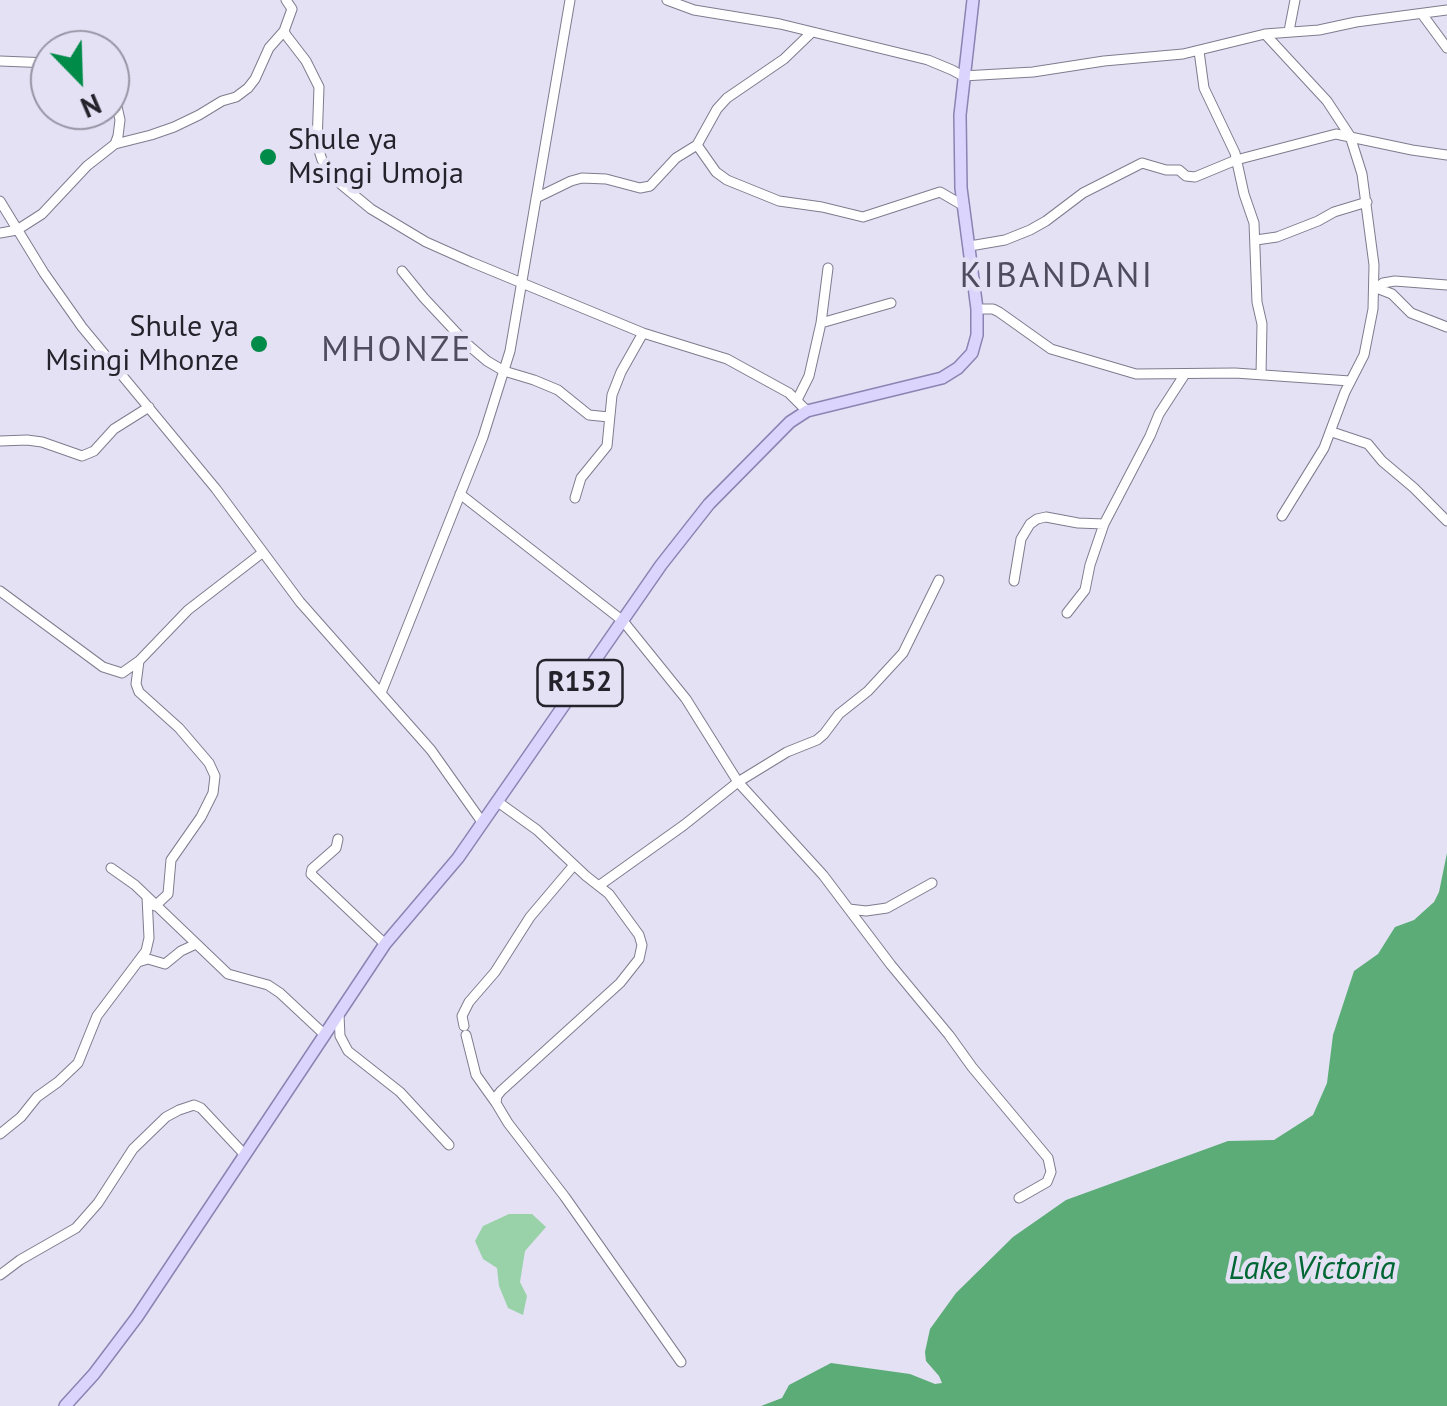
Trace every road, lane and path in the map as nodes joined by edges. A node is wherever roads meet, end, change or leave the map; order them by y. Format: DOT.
graph roads {
  1 [pos="286,0"];
  2 [pos="570,0"];
  3 [pos="668,0"];
  4 [pos="973,0"];
  5 [pos="1295,0"];
  6 [pos="1447,10"];
  7 [pos="1422,14"];
  8 [pos="284,31"];
  9 [pos="1289,31"];
  10 [pos="812,32"];
  11 [pos="1265,34"];
  12 [pos="1447,48"];
  13 [pos="1199,51"];
  14 [pos="0,61"];
  15 [pos="30,62"];
  16 [pos="963,76"];
  17 [pos="120,130"];
  18 [pos="1350,136"];
  19 [pos="1364,140"];
  20 [pos="115,144"];
  21 [pos="697,145"];
  22 [pos="1357,151"];
  23 [pos="1447,154"];
  24 [pos="1236,160"];
  25 [pos="536,198"];
  26 [pos="0,201"];
  27 [pos="1367,202"];
  28 [pos="964,206"];
  29 [pos="17,230"];
  30 [pos="0,233"];
  31 [pos="1256,240"];
  32 [pos="970,246"];
  33 [pos="828,268"];
  34 [pos="402,271"];
  35 [pos="524,284"];
  36 [pos="1447,284"];
  37 [pos="1376,288"];
  38 [pos="891,303"];
  39 [pos="976,310"];
  40 [pos="820,324"];
  41 [pos="1447,326"];
  42 [pos="643,334"];
  43 [pos="504,371"];
  44 [pos="1185,374"];
  45 [pos="1261,375"];
  46 [pos="1350,381"];
  47 [pos="797,400"];
  48 [pos="149,407"];
  49 [pos="807,411"];
  50 [pos="609,417"];
  51 [pos="1332,432"];
  52 [pos="0,441"];
  53 [pos="460,494"];
  54 [pos="575,498"];
  55 [pos="1282,516"];
  56 [pos="1447,521"];
  57 [pos="1104,524"];
  58 [pos="262,553"];
  59 [pos="939,580"];
  60 [pos="1014,580"];
  61 [pos="0,591"];
  62 [pos="1066,614"];
  63 [pos="623,621"];
  64 [pos="139,661"];
  65 [pos="381,693"];
  66 [pos="738,782"];
  67 [pos="498,802"];
  68 [pos="482,822"];
  69 [pos="338,839"];
  70 [pos="574,864"];
  71 [pos="111,868"];
  72 [pos="932,883"];
  73 [pos="600,885"];
  74 [pos="147,897"];
  75 [pos="155,906"];
  76 [pos="849,909"];
  77 [pos="196,944"];
  78 [pos="385,944"];
  79 [pos="138,962"];
  80 [pos="339,1012"];
  81 [pos="325,1034"];
  82 [pos="496,1103"];
  83 [pos="0,1134"];
  84 [pos="449,1145"];
  85 [pos="245,1155"];
  86 [pos="1019,1198"];
  87 [pos="0,1275"];
  88 [pos="681,1362"];
  89 [pos="64,1406"];
  1 -- 8 [label="street"];
  2 -- 25 [label="street"];
  3 -- 10 [label="street"];
  4 -- 16 [label="main road, R152"];
  5 -- 9 [label="street"];
  6 -- 7 [label="street"];
  7 -- 9 [label="street"];
  7 -- 12 [label="street"];
  8 -- 20 [label="street"];
  8 -- 35 [label="street"];
  9 -- 11 [label="street"];
  10 -- 16 [label="street"];
  10 -- 21 [label="street"];
  11 -- 13 [label="street"];
  11 -- 18 [label="street"];
  13 -- 16 [label="street"];
  13 -- 24 [label="street"];
  14 -- 15 [label="street"];
  16 -- 28 [label="main road, R152"];
  17 -- 20 [label="street"];
  18 -- 19 [label="street"];
  18 -- 22 [label="street"];
  18 -- 24 [label="street"];
  19 -- 22 [label="street"];
  19 -- 23 [label="street"];
  20 -- 29 [label="street"];
  21 -- 25 [label="street"];
  21 -- 28 [label="street"];
  22 -- 27 [label="street"];
  24 -- 31 [label="street"];
  24 -- 32 [label="street"];
  25 -- 35 [label="street"];
  26 -- 29 [label="street"];
  27 -- 31 [label="street"];
  27 -- 37 [label="street"];
  28 -- 32 [label="main road, R152"];
  29 -- 30 [label="street"];
  29 -- 48 [label="street"];
  31 -- 45 [label="street"];
  32 -- 39 [label="main road, R152"];
  33 -- 40 [label="street"];
  34 -- 43 [label="street"];
  35 -- 42 [label="street"];
  35 -- 43 [label="street"];
  36 -- 37 [label="street"];
  37 -- 41 [label="street"];
  37 -- 46 [label="street"];
  38 -- 40 [label="street"];
  39 -- 44 [label="street"];
  39 -- 49 [label="main road, R152"];
  40 -- 47 [label="street"];
  42 -- 47 [label="street"];
  42 -- 50 [label="street"];
  43 -- 50 [label="street"];
  43 -- 53 [label="street"];
  44 -- 45 [label="street"];
  44 -- 57 [label="street"];
  45 -- 46 [label="street"];
  46 -- 51 [label="street"];
  47 -- 49 [label="street"];
  48 -- 52 [label="street"];
  48 -- 58 [label="street"];
  49 -- 63 [label="main road, R152"];
  50 -- 54 [label="street"];
  51 -- 55 [label="street"];
  51 -- 56 [label="street"];
  53 -- 63 [label="street"];
  53 -- 65 [label="street"];
  57 -- 60 [label="street"];
  57 -- 62 [label="street"];
  58 -- 64 [label="street"];
  58 -- 65 [label="street"];
  59 -- 66 [label="street"];
  61 -- 64 [label="street"];
  63 -- 66 [label="street"];
  63 -- 67 [label="main road, R152"];
  64 -- 75 [label="street"];
  65 -- 68 [label="street"];
  66 -- 73 [label="street"];
  66 -- 76 [label="street"];
  67 -- 68 [label="main road, R152"];
  67 -- 70 [label="street"];
  68 -- 78 [label="main road, R152"];
  69 -- 78 [label="street"];
  70 -- 73 [label="street"];
  70 -- 82 [label="street"];
  71 -- 74 [label="street"];
  72 -- 76 [label="street"];
  73 -- 82 [label="street"];
  74 -- 75 [label="street"];
  74 -- 79 [label="street"];
  75 -- 77 [label="street"];
  76 -- 86 [label="street"];
  77 -- 79 [label="street"];
  77 -- 81 [label="street"];
  78 -- 80 [label="main road, R152"];
  79 -- 83 [label="street"];
  80 -- 81 [label="main road, R152"];
  80 -- 84 [label="street"];
  81 -- 85 [label="main road, R152"];
  82 -- 88 [label="street"];
  85 -- 87 [label="street"];
  85 -- 89 [label="main road, R152"];
}
